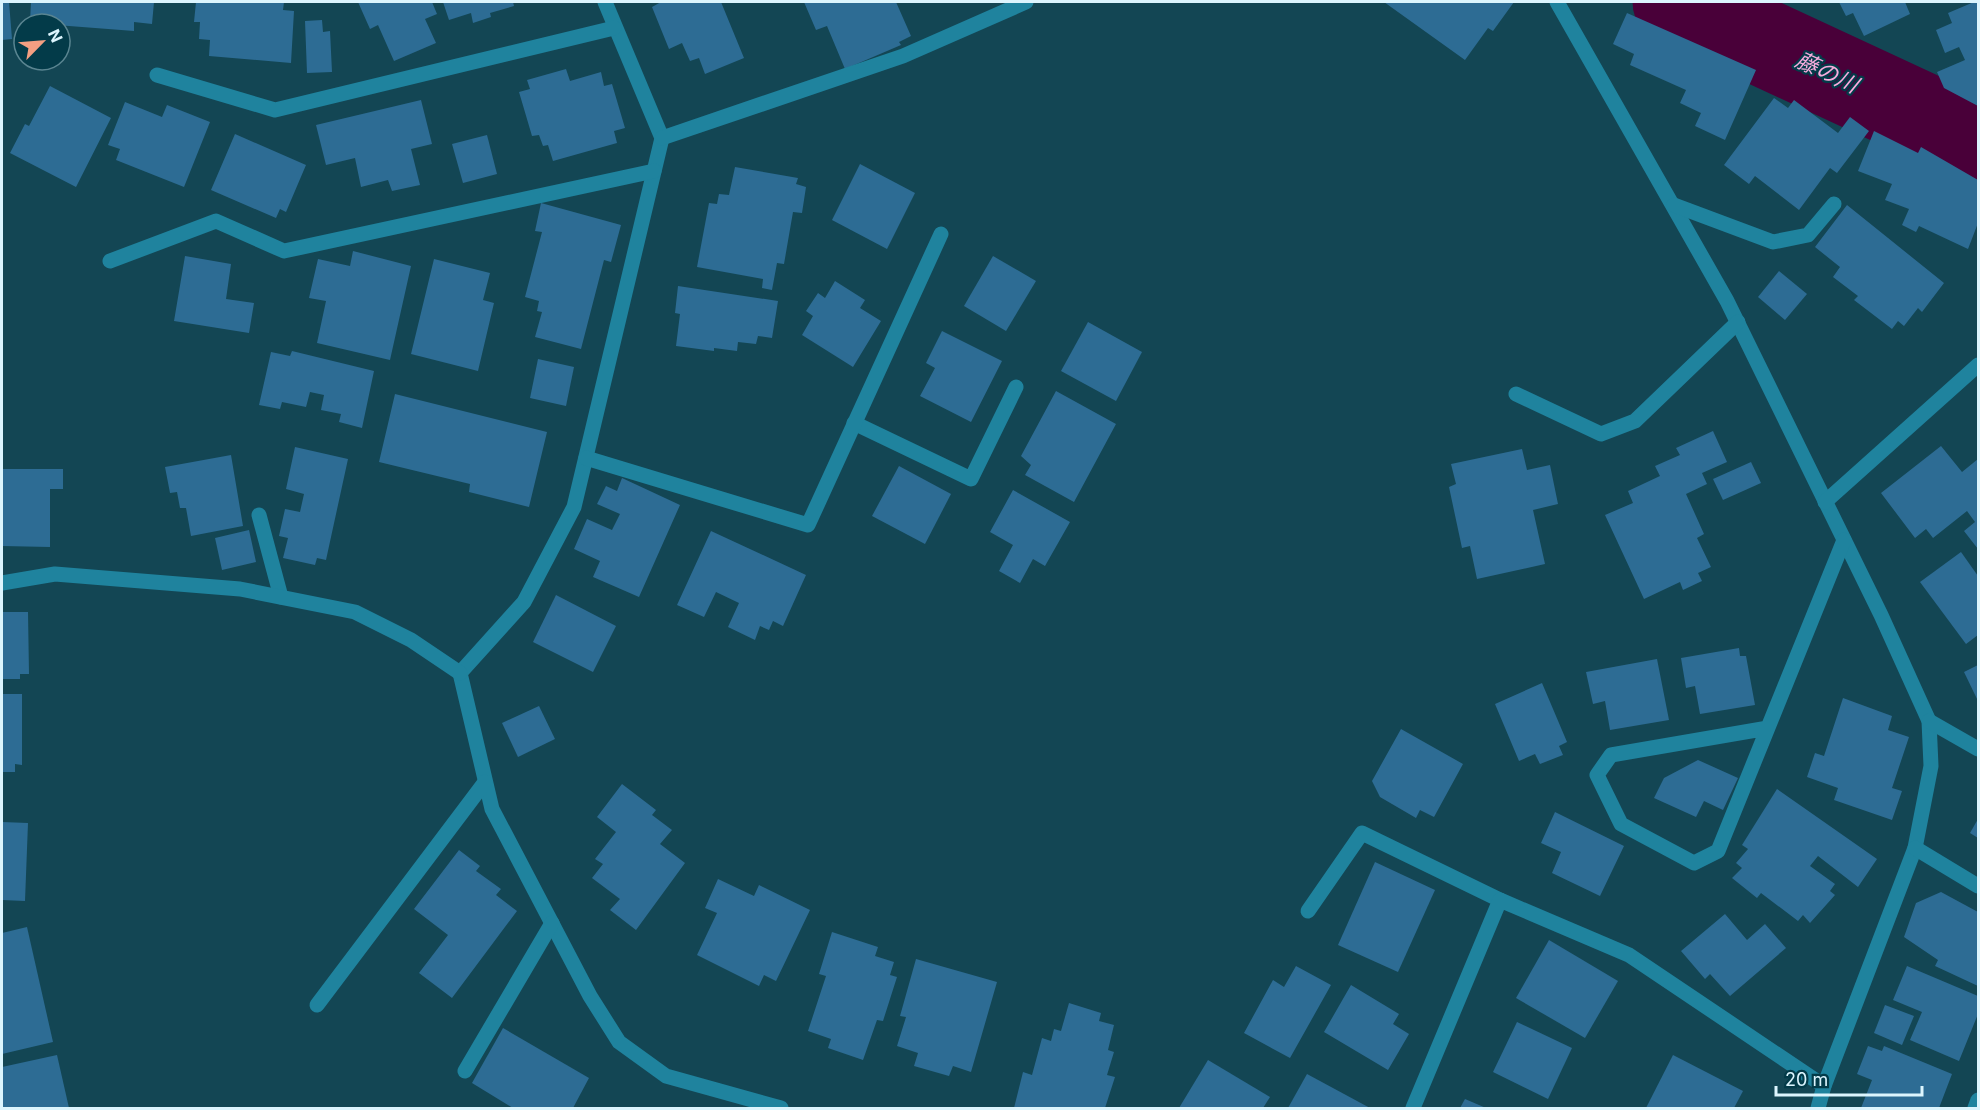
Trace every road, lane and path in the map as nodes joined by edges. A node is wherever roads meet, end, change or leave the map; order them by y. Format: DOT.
graph roads {
  1 [pos="605,2"];
  2 [pos="1026,2"];
  3 [pos="1557,2"];
  4 [pos="614,28"];
  5 [pos="158,75"];
  6 [pos="662,138"];
  7 [pos="654,171"];
  8 [pos="1834,204"];
  9 [pos="1674,205"];
  10 [pos="941,234"];
  11 [pos="110,261"];
  12 [pos="1738,322"];
  13 [pos="1978,365"];
  14 [pos="1016,387"];
  15 [pos="1516,394"];
  16 [pos="854,423"];
  17 [pos="586,458"];
  18 [pos="1825,502"];
  19 [pos="259,514"];
  20 [pos="1844,540"];
  21 [pos="2,583"];
  22 [pos="280,597"];
  23 [pos="460,674"];
  24 [pos="1929,721"];
  25 [pos="1768,728"];
  26 [pos="1978,749"];
  27 [pos="485,782"];
  28 [pos="1915,848"];
  29 [pos="1978,886"];
  30 [pos="1500,900"];
  31 [pos="1308,911"];
  32 [pos="552,923"];
  33 [pos="316,1005"];
  34 [pos="465,1071"];
  35 [pos="1824,1086"];
  36 [pos="1978,1100"];
  37 [pos="781,1108"];
  38 [pos="1413,1108"];
  39 [pos="1818,1108"];
  40 [pos="1975,1108"];
  1 -- 4 [label="street"];
  2 -- 6 [label="street"];
  3 -- 9 [label="street"];
  4 -- 5 [label="street"];
  4 -- 6 [label="street"];
  6 -- 7 [label="street"];
  7 -- 11 [label="street"];
  7 -- 17 [label="street"];
  8 -- 9 [label="street"];
  9 -- 12 [label="street"];
  10 -- 16 [label="street"];
  12 -- 15 [label="street"];
  12 -- 18 [label="street"];
  13 -- 18 [label="street"];
  14 -- 16 [label="street"];
  16 -- 17 [label="street"];
  17 -- 23 [label="street"];
  18 -- 20 [label="street"];
  19 -- 22 [label="street"];
  20 -- 24 [label="street"];
  20 -- 25 [label="street"];
  21 -- 22 [label="street"];
  22 -- 23 [label="street"];
  23 -- 27 [label="street"];
  24 -- 26 [label="street"];
  24 -- 28 [label="street"];
  25 -- 25 [label="street"];
  27 -- 32 [label="street"];
  27 -- 33 [label="street"];
  28 -- 29 [label="street"];
  28 -- 35 [label="street"];
  30 -- 31 [label="street"];
  30 -- 35 [label="street"];
  30 -- 38 [label="street"];
  32 -- 34 [label="street"];
  32 -- 37 [label="street"];
  35 -- 39 [label="street"];
  36 -- 40 [label="street"];
}
